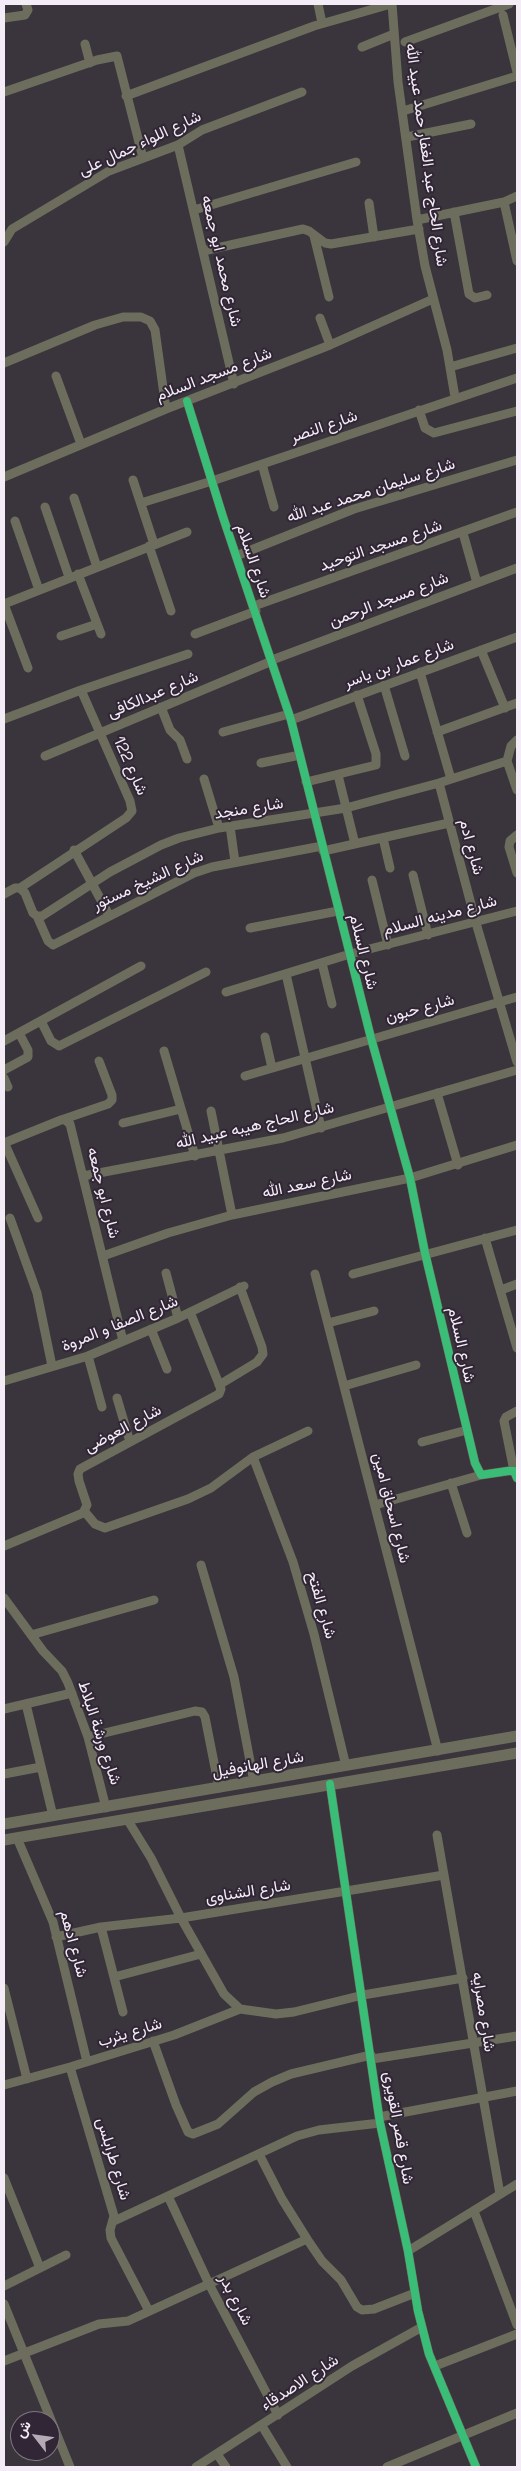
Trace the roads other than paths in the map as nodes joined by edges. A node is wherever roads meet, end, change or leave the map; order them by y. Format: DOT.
graph roads {
  1 [pos="26,4"];
  2 [pos="318,4"];
  3 [pos="392,4"];
  4 [pos="508,4"];
  5 [pos="503,15"];
  6 [pos="4,18"];
  7 [pos="322,23"];
  8 [pos="394,34"];
  9 [pos="405,42"];
  10 [pos="85,44"];
  11 [pos="362,47"];
  12 [pos="90,63"];
  13 [pos="517,74"];
  14 [pos="4,92"];
  15 [pos="302,92"];
  16 [pos="126,96"];
  17 [pos="403,111"];
  18 [pos="471,124"];
  19 [pos="407,137"];
  20 [pos="178,145"];
  21 [pos="143,158"];
  22 [pos="356,162"];
  23 [pos="517,196"];
  24 [pos="504,202"];
  25 [pos="369,204"];
  26 [pos="194,210"];
  27 [pos="454,212"];
  28 [pos="418,225"];
  29 [pos="314,236"];
  30 [pos="374,237"];
  31 [pos="4,242"];
  32 [pos="203,251"];
  33 [pos="517,261"];
  34 [pos="487,295"];
  35 [pos="329,297"];
  36 [pos="433,298"];
  37 [pos="320,318"];
  38 [pos="330,345"];
  39 [pos="517,348"];
  40 [pos="4,363"];
  41 [pos="450,367"];
  42 [pos="56,376"];
  43 [pos="517,378"];
  44 [pos="234,384"];
  45 [pos="455,397"];
  46 [pos="187,402"];
  47 [pos="166,409"];
  48 [pos="419,410"];
  49 [pos="517,411"];
  50 [pos="81,444"];
  51 [pos="517,460"];
  52 [pos="262,464"];
  53 [pos="4,477"];
  54 [pos="133,480"];
  55 [pos="212,481"];
  56 [pos="74,498"];
  57 [pos="141,503"];
  58 [pos="45,507"];
  59 [pos="274,507"];
  60 [pos="517,512"];
  61 [pos="15,520"];
  62 [pos="187,532"];
  63 [pos="463,533"];
  64 [pos="152,545"];
  65 [pos="236,556"];
  66 [pos="97,566"];
  67 [pos="517,568"];
  68 [pos="74,576"];
  69 [pos="478,583"];
  70 [pos="39,590"];
  71 [pos="4,604"];
  72 [pos="255,609"];
  73 [pos="171,611"];
  74 [pos="97,624"];
  75 [pos="101,634"];
  76 [pos="195,634"];
  77 [pos="61,636"];
  78 [pos="517,637"];
  79 [pos="481,650"];
  80 [pos="188,654"];
  81 [pos="272,661"];
  82 [pos="28,668"];
  83 [pos="420,672"];
  84 [pos="384,685"];
  85 [pos="81,690"];
  86 [pos="357,695"];
  87 [pos="517,703"];
  88 [pos="161,708"];
  89 [pos="505,708"];
  90 [pos="290,717"];
  91 [pos="4,719"];
  92 [pos="223,732"];
  93 [pos="437,732"];
  94 [pos="100,733"];
  95 [pos="517,740"];
  96 [pos="300,755"];
  97 [pos="45,756"];
  98 [pos="406,756"];
  99 [pos="187,759"];
  100 [pos="507,761"];
  101 [pos="261,763"];
  102 [pos="338,775"];
  103 [pos="204,778"];
  104 [pos="451,779"];
  105 [pos="306,782"];
  106 [pos="439,783"];
  107 [pos="517,790"];
  108 [pos="346,808"];
  109 [pos="314,813"];
  110 [pos="449,823"];
  111 [pos="230,826"];
  112 [pos="219,828"];
  113 [pos="517,835"];
  114 [pos="383,838"];
  115 [pos="355,844"];
  116 [pos="323,848"];
  117 [pos="74,850"];
  118 [pos="235,862"];
  119 [pos="390,868"];
  120 [pos="517,873"];
  121 [pos="413,875"];
  122 [pos="372,880"];
  123 [pos="92,884"];
  124 [pos="20,888"];
  125 [pos="4,894"];
  126 [pos="338,911"];
  127 [pos="517,911"];
  128 [pos="109,915"];
  129 [pos="37,916"];
  130 [pos="476,923"];
  131 [pos="250,928"];
  132 [pos="428,935"];
  133 [pos="388,945"];
  134 [pos="350,954"];
  135 [pos="322,963"];
  136 [pos="141,966"];
  137 [pos="206,972"];
  138 [pos="286,974"];
  139 [pos="226,992"];
  140 [pos="517,997"];
  141 [pos="501,1003"];
  142 [pos="332,1004"];
  143 [pos="41,1021"];
  144 [pos="19,1033"];
  145 [pos="265,1037"];
  146 [pos="371,1038"];
  147 [pos="4,1041"];
  148 [pos="164,1051"];
  149 [pos="306,1059"];
  150 [pos="100,1061"];
  151 [pos="517,1062"];
  152 [pos="272,1068"];
  153 [pos="4,1070"];
  154 [pos="517,1070"];
  155 [pos="245,1076"];
  156 [pos="4,1078"];
  157 [pos="8,1087"];
  158 [pos="437,1093"];
  159 [pos="390,1106"];
  160 [pos="181,1109"];
  161 [pos="211,1111"];
  162 [pos="64,1119"];
  163 [pos="123,1122"];
  164 [pos="321,1128"];
  165 [pos="4,1142"];
  166 [pos="517,1145"];
  167 [pos="219,1152"];
  168 [pos="194,1156"];
  169 [pos="458,1165"];
  170 [pos="83,1176"];
  171 [pos="410,1178"];
  172 [pos="232,1215"];
  173 [pos="10,1218"];
  174 [pos="38,1218"];
  175 [pos="517,1230"];
  176 [pos="485,1238"];
  177 [pos="425,1253"];
  178 [pos="103,1256"];
  179 [pos="166,1273"];
  180 [pos="315,1274"];
  181 [pos="353,1274"];
  182 [pos="517,1284"];
  183 [pos="501,1290"];
  184 [pos="374,1311"];
  185 [pos="190,1312"];
  186 [pos="178,1318"];
  187 [pos="328,1323"];
  188 [pos="151,1329"];
  189 [pos="515,1331"];
  190 [pos="124,1341"];
  191 [pos="517,1348"];
  192 [pos="88,1356"];
  193 [pos="416,1365"];
  194 [pos="52,1366"];
  195 [pos="167,1369"];
  196 [pos="4,1381"];
  197 [pos="219,1385"];
  198 [pos="344,1386"];
  199 [pos="117,1398"];
  200 [pos="102,1407"];
  201 [pos="517,1411"];
  202 [pos="467,1430"];
  203 [pos="308,1431"];
  204 [pos="130,1442"];
  205 [pos="422,1442"];
  206 [pos="253,1457"];
  207 [pos="481,1475"];
  208 [pos="516,1475"];
  209 [pos="451,1484"];
  210 [pos="375,1505"];
  211 [pos="85,1512"];
  212 [pos="467,1534"];
  213 [pos="4,1546"];
  214 [pos="201,1565"];
  215 [pos="5,1600"];
  216 [pos="154,1600"];
  217 [pos="31,1636"];
  218 [pos="72,1693"];
  219 [pos="26,1704"];
  220 [pos="4,1708"];
  221 [pos="517,1736"];
  222 [pos="88,1737"];
  223 [pos="438,1751"];
  224 [pos="517,1753"];
  225 [pos="346,1766"];
  226 [pos="41,1767"];
  227 [pos="4,1774"];
  228 [pos="254,1782"];
  229 [pos="330,1784"];
  230 [pos="219,1788"];
  231 [pos="106,1808"];
  232 [pos="53,1816"];
  233 [pos="126,1819"];
  234 [pos="4,1824"];
  235 [pos="436,1835"];
  236 [pos="17,1838"];
  237 [pos="4,1840"];
  238 [pos="444,1875"];
  239 [pos="347,1891"];
  240 [pos="181,1918"];
  241 [pos="101,1927"];
  242 [pos="56,1936"];
  243 [pos="201,1954"];
  244 [pos="114,1978"];
  245 [pos="463,1978"];
  246 [pos="4,1988"];
  247 [pos="363,1995"];
  248 [pos="240,2009"];
  249 [pos="124,2012"];
  250 [pos="517,2036"];
  251 [pos="152,2041"];
  252 [pos="474,2043"];
  253 [pos="371,2057"];
  254 [pos="88,2062"];
  255 [pos="70,2068"];
  256 [pos="27,2079"];
  257 [pos="4,2085"];
  258 [pos="517,2091"];
  259 [pos="481,2098"];
  260 [pos="380,2120"];
  261 [pos="259,2154"];
  262 [pos="4,2178"];
  263 [pos="517,2184"];
  264 [pos="500,2194"];
  265 [pos="168,2196"];
  266 [pos="474,2211"];
  267 [pos="114,2221"];
  268 [pos="306,2239"];
  269 [pos="408,2251"];
  270 [pos="66,2255"];
  271 [pos="40,2268"];
  272 [pos="209,2284"];
  273 [pos="4,2286"];
  274 [pos="415,2293"];
  275 [pos="4,2304"];
  276 [pos="150,2311"];
  277 [pos="517,2325"];
  278 [pos="422,2327"];
  279 [pos="517,2334"];
  280 [pos="23,2354"];
  281 [pos="4,2361"];
  282 [pos="435,2366"];
  283 [pos="517,2413"];
  284 [pos="278,2416"];
  285 [pos="262,2426"];
  286 [pos="463,2437"];
  287 [pos="217,2454"];
  288 [pos="70,2467"];
  289 [pos="196,2467"];
  290 [pos="226,2467"];
  291 [pos="287,2467"];
  292 [pos="387,2467"];
  293 [pos="476,2467"];
  1 -- 6 [label="street"];
  2 -- 7 [label="street"];
  3 -- 7 [label="street"];
  3 -- 8 [label="street, شارع الحاج عبد الغفار حمد عبيد الله"];
  4 -- 9 [label="street"];
  5 -- 13 [label="street"];
  7 -- 16 [label="street"];
  8 -- 11 [label="street"];
  8 -- 17 [label="street, شارع الحاج عبد الغفار حمد عبيد الله"];
  10 -- 12 [label="street"];
  12 -- 14 [label="street"];
  12 -- 16 [label="street"];
  13 -- 17 [label="street"];
  15 -- 20 [label="street, شارع اللواء جمال على"];
  16 -- 21 [label="street"];
  17 -- 19 [label="street, شارع الحاج عبد الغفار حمد عبيد الله"];
  18 -- 19 [label="street"];
  19 -- 28 [label="street, شارع الحاج عبد الغفار حمد عبيد الله"];
  20 -- 21 [label="street, شارع اللواء جمال على"];
  20 -- 26 [label="street, شارع محمد ابو جمعه"];
  21 -- 31 [label="street, شارع اللواء جمال على"];
  22 -- 26 [label="street"];
  23 -- 24 [label="street"];
  24 -- 27 [label="street"];
  24 -- 33 [label="street"];
  25 -- 30 [label="street"];
  26 -- 32 [label="street, شارع محمد ابو جمعه"];
  27 -- 28 [label="street"];
  27 -- 34 [label="street"];
  28 -- 30 [label="street"];
  28 -- 36 [label="street, شارع الحاج عبد الغفار حمد عبيد الله"];
  29 -- 30 [label="street"];
  29 -- 32 [label="street"];
  29 -- 35 [label="street"];
  32 -- 44 [label="street, شارع محمد ابو جمعه"];
  36 -- 38 [label="street, شارع مسجد السلام"];
  36 -- 41 [label="street, شارع الحاج عبد الغفار حمد عبيد الله"];
  37 -- 38 [label="street"];
  38 -- 44 [label="street, شارع مسجد السلام"];
  39 -- 41 [label="street"];
  40 -- 47 [label="street"];
  41 -- 45 [label="street, شارع الحاج عبد الغفار حمد عبيد الله"];
  42 -- 50 [label="street"];
  43 -- 45 [label="street, شارع النصر"];
  44 -- 46 [label="street, شارع مسجد السلام"];
  45 -- 48 [label="street, شارع النصر"];
  46 -- 47 [label="street, شارع مسجد السلام"];
  46 -- 55 [label="street, شارع السلام"];
  47 -- 50 [label="street, شارع مسجد السلام"];
  48 -- 49 [label="street"];
  48 -- 52 [label="street, شارع النصر"];
  50 -- 53 [label="street, شارع مسجد السلام"];
  51 -- 65 [label="street, شارع سليمان محمد عبد الله"];
  52 -- 55 [label="street, شارع النصر"];
  52 -- 59 [label="street"];
  54 -- 57 [label="street"];
  55 -- 57 [label="street, شارع النصر"];
  55 -- 65 [label="street, شارع السلام"];
  56 -- 66 [label="street"];
  57 -- 64 [label="street"];
  58 -- 68 [label="street"];
  60 -- 63 [label="street, شارع مسجد التوحيد"];
  61 -- 70 [label="street"];
  62 -- 64 [label="street"];
  63 -- 69 [label="street"];
  63 -- 72 [label="street, شارع مسجد التوحيد"];
  64 -- 66 [label="street"];
  64 -- 73 [label="street"];
  65 -- 72 [label="street, شارع السلام"];
  66 -- 68 [label="street"];
  67 -- 69 [label="street, شارع مسجد الرحمن"];
  68 -- 70 [label="street"];
  68 -- 74 [label="street"];
  69 -- 81 [label="street, شارع مسجد الرحمن"];
  70 -- 71 [label="street"];
  71 -- 82 [label="street"];
  72 -- 76 [label="street, شارع مسجد التوحيد"];
  72 -- 81 [label="street, شارع السلام"];
  74 -- 75 [label="street"];
  74 -- 77 [label="street"];
  78 -- 79 [label="street, شارع عمار بن ياسر"];
  79 -- 83 [label="street, شارع عمار بن ياسر"];
  79 -- 89 [label="street"];
  80 -- 85 [label="street"];
  81 -- 88 [label="street, شارع عبدالكافى"];
  81 -- 90 [label="street, شارع السلام"];
  83 -- 84 [label="street, شارع عمار بن ياسر"];
  83 -- 93 [label="street"];
  84 -- 86 [label="street, شارع عمار بن ياسر"];
  84 -- 98 [label="street"];
  85 -- 91 [label="street"];
  85 -- 94 [label="street, شارع 122"];
  86 -- 90 [label="street, شارع عمار بن ياسر"];
  86 -- 102 [label="street"];
  87 -- 89 [label="street"];
  88 -- 94 [label="street, شارع عبدالكافى"];
  88 -- 99 [label="street"];
  89 -- 93 [label="street"];
  90 -- 92 [label="street, شارع عمار بن ياسر"];
  90 -- 96 [label="street, شارع السلام"];
  93 -- 104 [label="street"];
  94 -- 97 [label="street, شارع عبدالكافى"];
  94 -- 117 [label="street, شارع 122"];
  95 -- 100 [label="street"];
  96 -- 101 [label="street"];
  96 -- 105 [label="street, شارع السلام"];
  100 -- 104 [label="street, شارع منجد"];
  100 -- 107 [label="street"];
  102 -- 105 [label="street"];
  102 -- 108 [label="street"];
  103 -- 112 [label="street"];
  104 -- 106 [label="street, شارع منجد"];
  105 -- 109 [label="street, شارع السلام"];
  106 -- 108 [label="street, شارع منجد"];
  106 -- 110 [label="street, شارع ادم"];
  108 -- 109 [label="street, شارع منجد"];
  108 -- 115 [label="street"];
  109 -- 111 [label="street, شارع منجد"];
  109 -- 116 [label="street, شارع السلام"];
  110 -- 114 [label="street, شارع الشيخ مستور"];
  110 -- 130 [label="street, شارع ادم"];
  111 -- 112 [label="street, شارع منجد"];
  111 -- 118 [label="street"];
  112 -- 123 [label="street, شارع منجد"];
  113 -- 120 [label="street"];
  114 -- 115 [label="street, شارع الشيخ مستور"];
  114 -- 119 [label="street"];
  115 -- 116 [label="street, شارع الشيخ مستور"];
  116 -- 118 [label="street, شارع الشيخ مستور"];
  116 -- 126 [label="street, شارع السلام"];
  117 -- 123 [label="street"];
  117 -- 124 [label="street, شارع 122"];
  118 -- 128 [label="street, شارع الشيخ مستور"];
  121 -- 132 [label="street"];
  122 -- 133 [label="street"];
  123 -- 128 [label="street"];
  123 -- 129 [label="street, شارع منجد"];
  124 -- 125 [label="street"];
  124 -- 129 [label="street"];
  126 -- 131 [label="street"];
  126 -- 134 [label="street, شارع السلام"];
  127 -- 130 [label="street, شارع مدينه السلام"];
  128 -- 129 [label="street, شارع الشيخ مستور"];
  130 -- 132 [label="street, شارع مدينه السلام"];
  130 -- 141 [label="street, شارع ادم"];
  132 -- 133 [label="street, شارع مدينه السلام"];
  133 -- 134 [label="street, شارع مدينه السلام"];
  134 -- 135 [label="street, شارع مدينه السلام"];
  134 -- 146 [label="street, شارع السلام"];
  135 -- 138 [label="street, شارع مدينه السلام"];
  135 -- 142 [label="street"];
  136 -- 143 [label="street"];
  137 -- 143 [label="street"];
  138 -- 139 [label="street, شارع مدينه السلام"];
  138 -- 149 [label="street"];
  140 -- 141 [label="street, شارع حبون"];
  141 -- 146 [label="street, شارع حبون"];
  141 -- 151 [label="street, شارع ادم"];
  143 -- 144 [label="street"];
  144 -- 147 [label="street"];
  144 -- 153 [label="street"];
  145 -- 152 [label="street"];
  146 -- 149 [label="street, شارع حبون"];
  146 -- 159 [label="street, شارع السلام"];
  148 -- 160 [label="street"];
  149 -- 152 [label="street, شارع حبون"];
  149 -- 164 [label="street"];
  150 -- 162 [label="street"];
  152 -- 155 [label="street, شارع حبون"];
  154 -- 158 [label="street, شارع الحاج هيبه عبيد الله"];
  156 -- 157 [label="street"];
  158 -- 159 [label="street, شارع الحاج هيبه عبيد الله"];
  158 -- 169 [label="street"];
  159 -- 164 [label="street, شارع الحاج هيبه عبيد الله"];
  159 -- 171 [label="street, شارع السلام"];
  160 -- 163 [label="street"];
  160 -- 168 [label="street"];
  161 -- 167 [label="street"];
  162 -- 165 [label="street"];
  162 -- 170 [label="street, شارع ابو جمعه"];
  164 -- 167 [label="street, شارع الحاج هيبه عبيد الله"];
  165 -- 174 [label="street"];
  166 -- 169 [label="street, شارع سعد الله"];
  167 -- 168 [label="street, شارع الحاج هيبه عبيد الله"];
  167 -- 172 [label="street"];
  168 -- 170 [label="street, شارع الحاج هيبه عبيد الله"];
  169 -- 171 [label="street, شارع سعد الله"];
  170 -- 178 [label="street, شارع ابو جمعه"];
  171 -- 172 [label="street, شارع سعد الله"];
  171 -- 177 [label="street, شارع السلام"];
  172 -- 178 [label="street, شارع سعد الله"];
  173 -- 194 [label="street"];
  175 -- 176 [label="street"];
  176 -- 177 [label="street"];
  176 -- 183 [label="street"];
  177 -- 181 [label="street"];
  177 -- 202 [label="street, شارع السلام"];
  178 -- 190 [label="street, شارع ابو جمعه"];
  179 -- 186 [label="street"];
  180 -- 187 [label="street, شارع اسحاق امين"];
  182 -- 183 [label="street"];
  183 -- 189 [label="street"];
  184 -- 187 [label="street"];
  185 -- 186 [label="street, شارع الصفا و المروة"];
  185 -- 197 [label="street"];
  185 -- 197 [label="street, شارع الصفا و المروة"];
  186 -- 188 [label="street, شارع الصفا و المروة"];
  187 -- 198 [label="street, شارع اسحاق امين"];
  188 -- 190 [label="street, شارع الصفا و المروة"];
  188 -- 195 [label="street"];
  189 -- 191 [label="street"];
  190 -- 192 [label="street, شارع الصفا و المروة"];
  192 -- 194 [label="street, شارع الصفا و المروة"];
  192 -- 200 [label="street"];
  193 -- 198 [label="street"];
  194 -- 196 [label="street, شارع الصفا و المروة"];
  197 -- 204 [label="street, شارع العوضى"];
  198 -- 210 [label="street, شارع اسحاق امين"];
  199 -- 204 [label="street"];
  201 -- 208 [label="street"];
  202 -- 205 [label="street"];
  202 -- 207 [label="street, شارع السلام"];
  203 -- 206 [label="street"];
  204 -- 211 [label="street, شارع العوضى"];
  206 -- 211 [label="street"];
  206 -- 225 [label="street, شارع الفتح"];
  207 -- 208 [label="street"];
  207 -- 209 [label="street"];
  209 -- 210 [label="street"];
  209 -- 212 [label="street"];
  210 -- 223 [label="street, شارع اسحاق امين"];
  211 -- 213 [label="street"];
  214 -- 228 [label="street"];
  215 -- 217 [label="street, شارع ورشة البلاط"];
  216 -- 217 [label="street"];
  217 -- 218 [label="street, شارع ورشة البلاط"];
  218 -- 219 [label="street"];
  218 -- 222 [label="street, شارع ورشة البلاط"];
  219 -- 220 [label="street"];
  219 -- 226 [label="street"];
  221 -- 223 [label="street, شارع الهانوفيل"];
  222 -- 230 [label="street"];
  222 -- 231 [label="street, شارع ورشة البلاط"];
  223 -- 225 [label="street, شارع الهانوفيل"];
  224 -- 229 [label="street, شارع الهانوفيل"];
  225 -- 228 [label="street, شارع الهانوفيل"];
  226 -- 227 [label="street"];
  226 -- 232 [label="street"];
  228 -- 230 [label="street, شارع الهانوفيل"];
  229 -- 233 [label="street, شارع الهانوفيل"];
  229 -- 239 [label="street, شارع قصر القويرى"];
  230 -- 231 [label="street, شارع الهانوفيل"];
  231 -- 232 [label="street, شارع الهانوفيل"];
  232 -- 234 [label="street, شارع الهانوفيل"];
  233 -- 236 [label="street, شارع الهانوفيل"];
  233 -- 240 [label="street"];
  235 -- 238 [label="street, شارع مصرايه"];
  236 -- 237 [label="street, شارع الهانوفيل"];
  236 -- 242 [label="street, شارع ادهم"];
  238 -- 239 [label="street, شارع الشناوى"];
  238 -- 245 [label="street, شارع مصرايه"];
  239 -- 240 [label="street, شارع الشناوى"];
  239 -- 247 [label="street, شارع قصر القويرى"];
  240 -- 241 [label="street, شارع الشناوى"];
  240 -- 243 [label="street"];
  241 -- 242 [label="street, شارع الشناوى"];
  241 -- 244 [label="street"];
  242 -- 254 [label="street, شارع ادهم"];
  243 -- 244 [label="street"];
  243 -- 248 [label="street"];
  244 -- 249 [label="street"];
  245 -- 247 [label="street"];
  245 -- 252 [label="street, شارع مصرايه"];
  246 -- 256 [label="street"];
  247 -- 248 [label="street"];
  247 -- 253 [label="street, شارع قصر القويرى"];
  248 -- 251 [label="street, شارع يثرب"];
  250 -- 252 [label="street"];
  251 -- 253 [label="street"];
  251 -- 254 [label="street, شارع يثرب"];
  252 -- 253 [label="street"];
  252 -- 259 [label="street, شارع مصرايه"];
  253 -- 260 [label="street, شارع قصر القويرى"];
  254 -- 255 [label="street, شارع يثرب"];
  255 -- 256 [label="street, شارع يثرب"];
  255 -- 267 [label="street, شارع طرابلس"];
  256 -- 257 [label="street, شارع يثرب"];
  258 -- 259 [label="street"];
  259 -- 260 [label="street"];
  259 -- 264 [label="street, شارع مصرايه"];
  260 -- 261 [label="street"];
  260 -- 269 [label="street, شارع قصر القويرى"];
  261 -- 265 [label="street"];
  261 -- 268 [label="street"];
  262 -- 271 [label="street"];
  263 -- 264 [label="street"];
  264 -- 266 [label="street"];
  265 -- 267 [label="street"];
  265 -- 272 [label="street, شارع بدر"];
  266 -- 269 [label="street"];
  266 -- 277 [label="street"];
  267 -- 276 [label="street, شارع طرابلس"];
  268 -- 272 [label="street"];
  268 -- 274 [label="street"];
  269 -- 274 [label="street, شارع قصر القويرى"];
  270 -- 271 [label="street"];
  271 -- 273 [label="street"];
  272 -- 276 [label="street"];
  272 -- 284 [label="street, شارع بدر"];
  274 -- 278 [label="street, شارع قصر القويرى"];
  275 -- 280 [label="street"];
  276 -- 280 [label="street"];
  278 -- 282 [label="street, شارع قصر القويرى"];
  278 -- 284 [label="street, شارع الاصدقاء"];
  279 -- 282 [label="street"];
  280 -- 281 [label="street"];
  280 -- 288 [label="street"];
  282 -- 286 [label="street, شارع قصر القويرى"];
  283 -- 286 [label="street"];
  284 -- 285 [label="street, شارع الاصدقاء"];
  285 -- 287 [label="street, شارع الاصدقاء"];
  285 -- 291 [label="street"];
  286 -- 292 [label="street"];
  286 -- 293 [label="street, شارع قصر القويرى"];
  287 -- 289 [label="street, شارع الاصدقاء"];
  287 -- 290 [label="street"];
}
